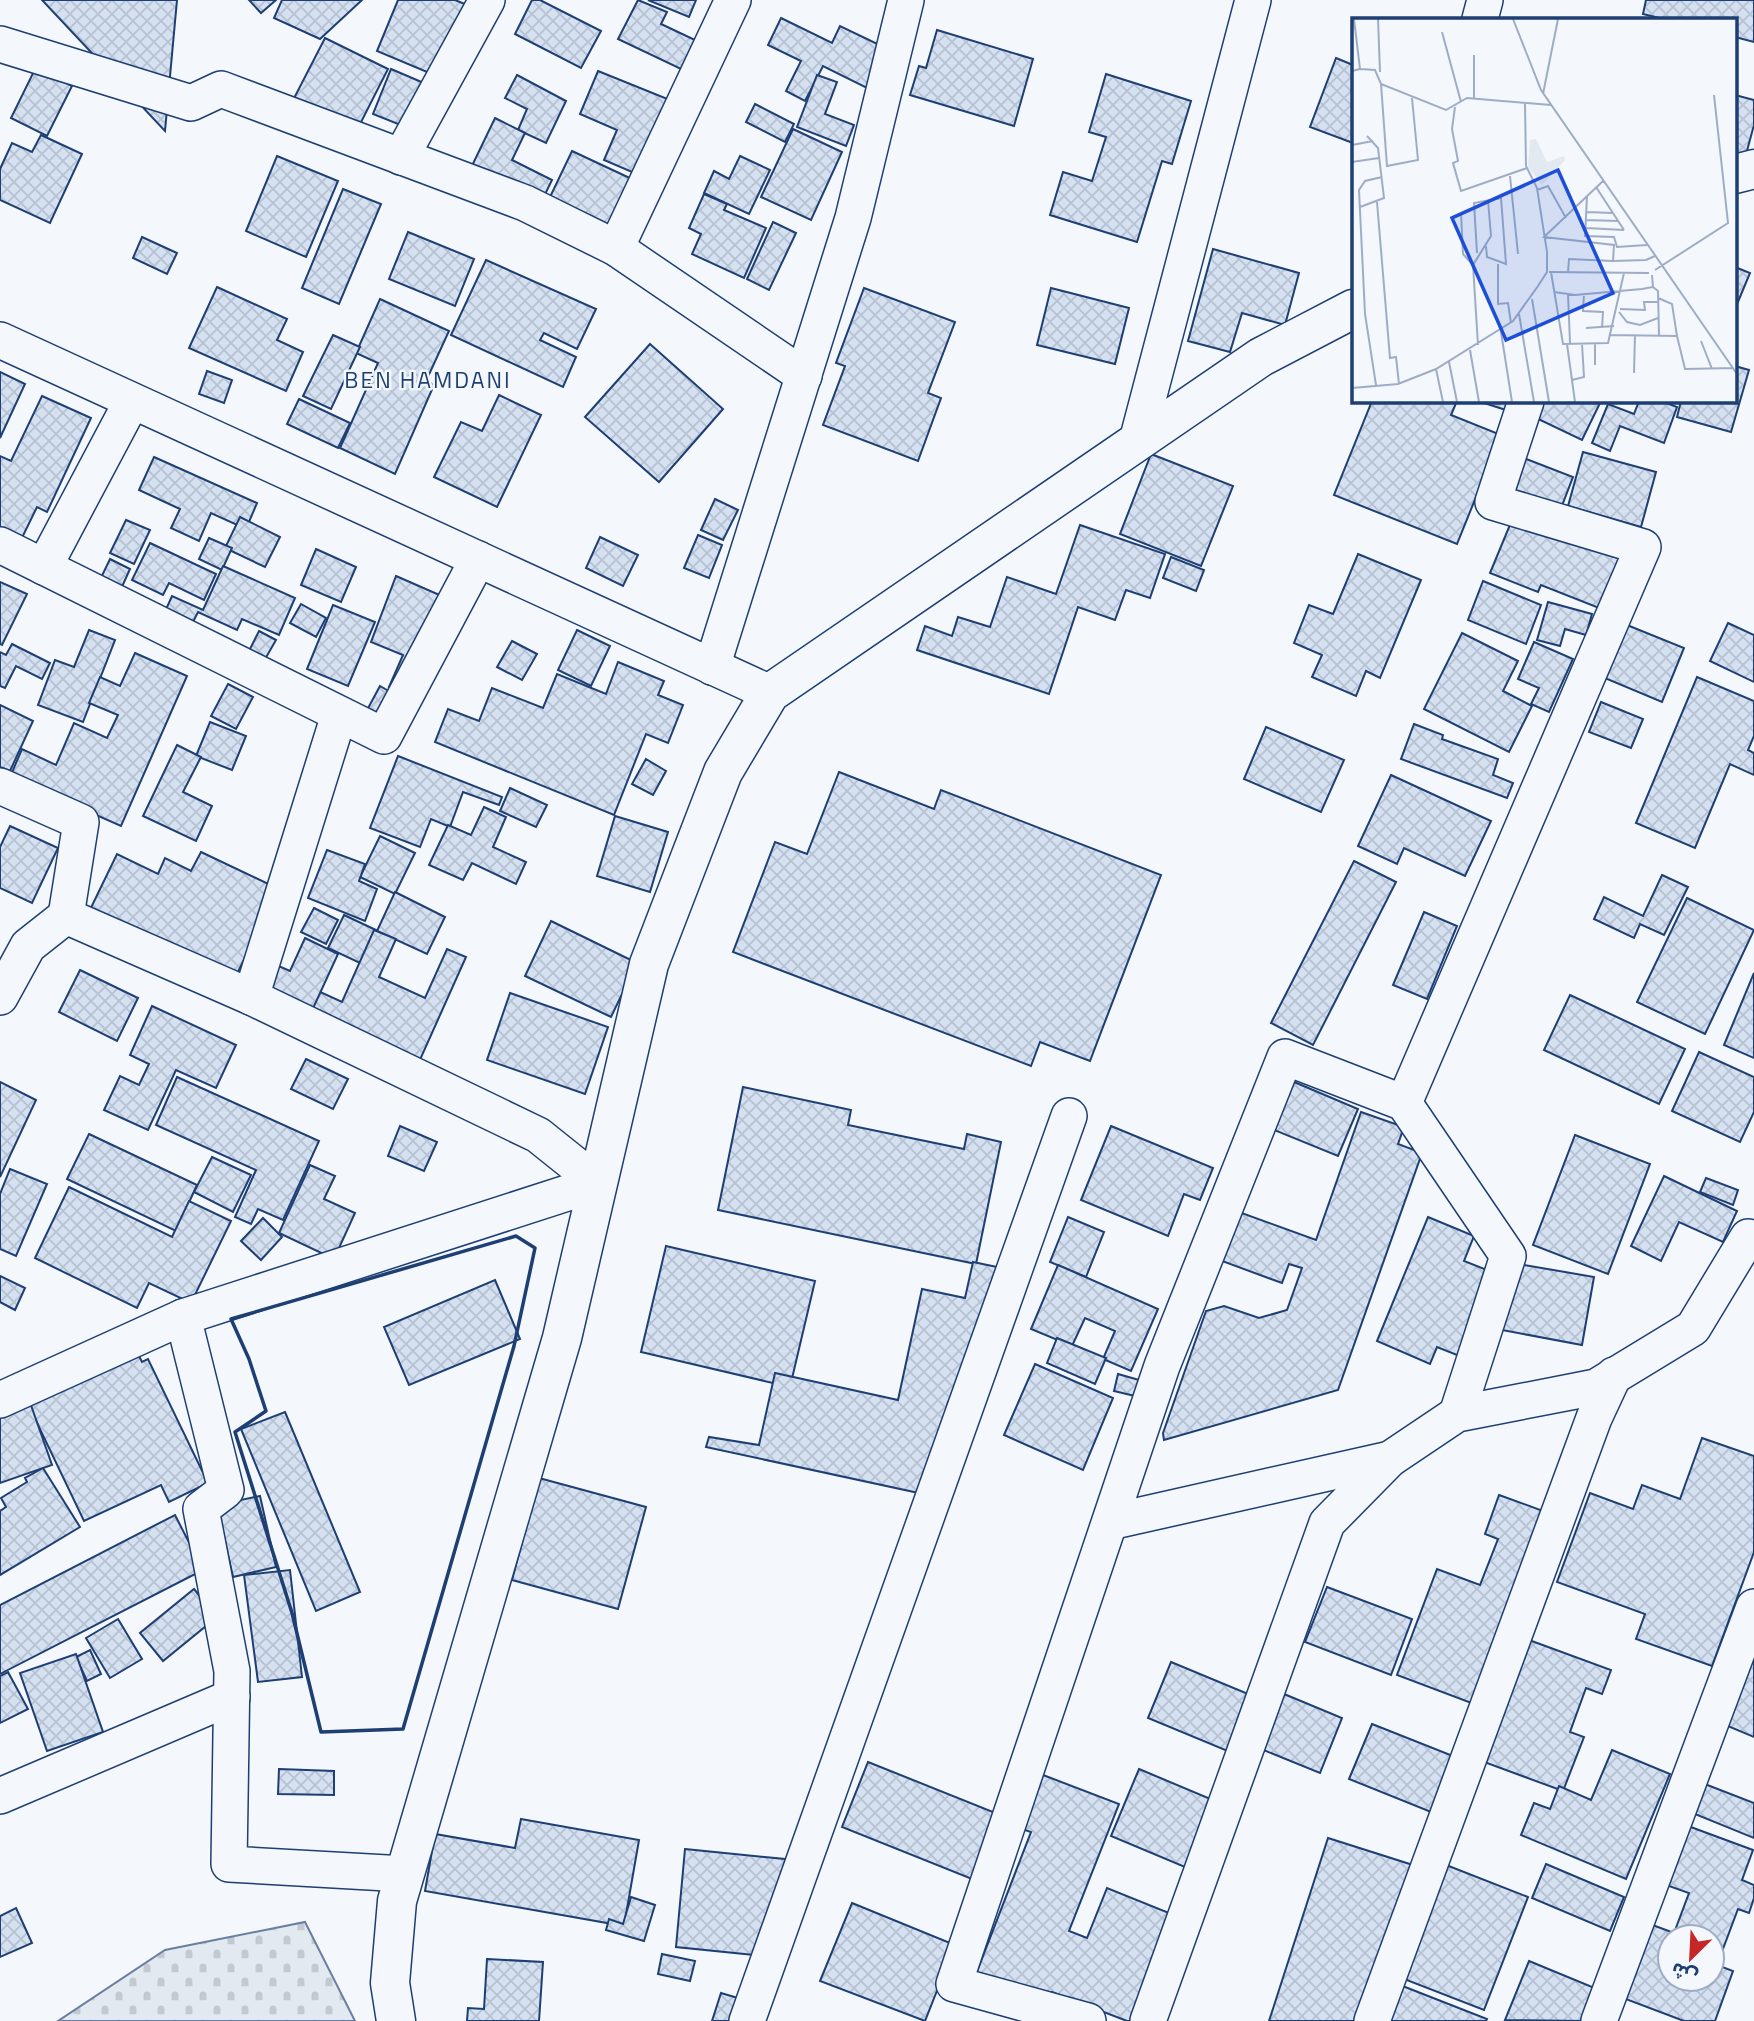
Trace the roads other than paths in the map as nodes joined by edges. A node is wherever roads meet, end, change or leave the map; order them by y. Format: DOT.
graph roads {
  1 [pos="486,0"];
  2 [pos="733,0"];
  3 [pos="906,0"];
  4 [pos="1253,0"];
  5 [pos="1485,0"];
  6 [pos="1480,18"];
  7 [pos="0,44"];
  8 [pos="401,157"];
  9 [pos="1754,169"];
  10 [pos="1736,174"];
  11 [pos="616,248"];
  12 [pos="1352,310"];
  13 [pos="0,340"];
  14 [pos="804,376"];
  15 [pos="132,401"];
  16 [pos="1526,402"];
  17 [pos="1138,441"];
  18 [pos="0,545"];
  19 [pos="478,559"];
  20 [pos="44,567"];
  21 [pos="712,667"];
  22 [pos="770,694"];
  23 [pos="340,715"];
  24 [pos="0,786"];
  25 [pos="66,916"];
  26 [pos="14,939"];
  27 [pos="0,997"];
  28 [pos="251,997"];
  29 [pos="1404,1103"];
  30 [pos="1069,1116"];
  31 [pos="598,1183"];
  32 [pos="1752,1237"];
  33 [pos="183,1317"];
  34 [pos="1615,1375"];
  35 [pos="0,1400"];
  36 [pos="1457,1415"];
  37 [pos="1390,1459"];
  38 [pos="1110,1522"];
  39 [pos="1754,1607"];
  40 [pos="232,1697"];
  41 [pos="0,1796"];
  42 [pos="405,1874"];
  43 [pos="396,2021"];
  44 [pos="747,2021"];
  45 [pos="1088,2021"];
  46 [pos="1148,2021"];
  47 [pos="1372,2021"];
  48 [pos="1599,2021"];
  1 -- 8 [label="street"];
  2 -- 11 [label="street"];
  3 -- 14 [label="street"];
  4 -- 17 [label="street"];
  5 -- 6 [label="street"];
  7 -- 8 [label="street"];
  8 -- 11 [label="street"];
  9 -- 10 [label="street"];
  11 -- 14 [label="street"];
  12 -- 17 [label="street"];
  13 -- 15 [label="street"];
  14 -- 21 [label="street"];
  15 -- 19 [label="street"];
  15 -- 20 [label="street"];
  16 -- 29 [label="street"];
  17 -- 22 [label="street"];
  18 -- 20 [label="street"];
  19 -- 21 [label="street"];
  19 -- 23 [label="street"];
  20 -- 23 [label="street"];
  21 -- 22 [label="street"];
  22 -- 31 [label="street"];
  23 -- 28 [label="street"];
  24 -- 25 [label="street"];
  25 -- 26 [label="street"];
  25 -- 28 [label="street"];
  26 -- 27 [label="street"];
  28 -- 31 [label="street"];
  29 -- 36 [label="street"];
  29 -- 38 [label="street"];
  30 -- 44 [label="street"];
  31 -- 33 [label="street"];
  31 -- 42 [label="street"];
  32 -- 34 [label="street"];
  33 -- 35 [label="street"];
  33 -- 40 [label="street"];
  34 -- 36 [label="street"];
  34 -- 47 [label="street"];
  36 -- 37 [label="street"];
  37 -- 38 [label="street"];
  37 -- 46 [label="street"];
  38 -- 45 [label="street"];
  39 -- 48 [label="street"];
  40 -- 41 [label="street"];
  40 -- 42 [label="street"];
  42 -- 43 [label="street"];
}
